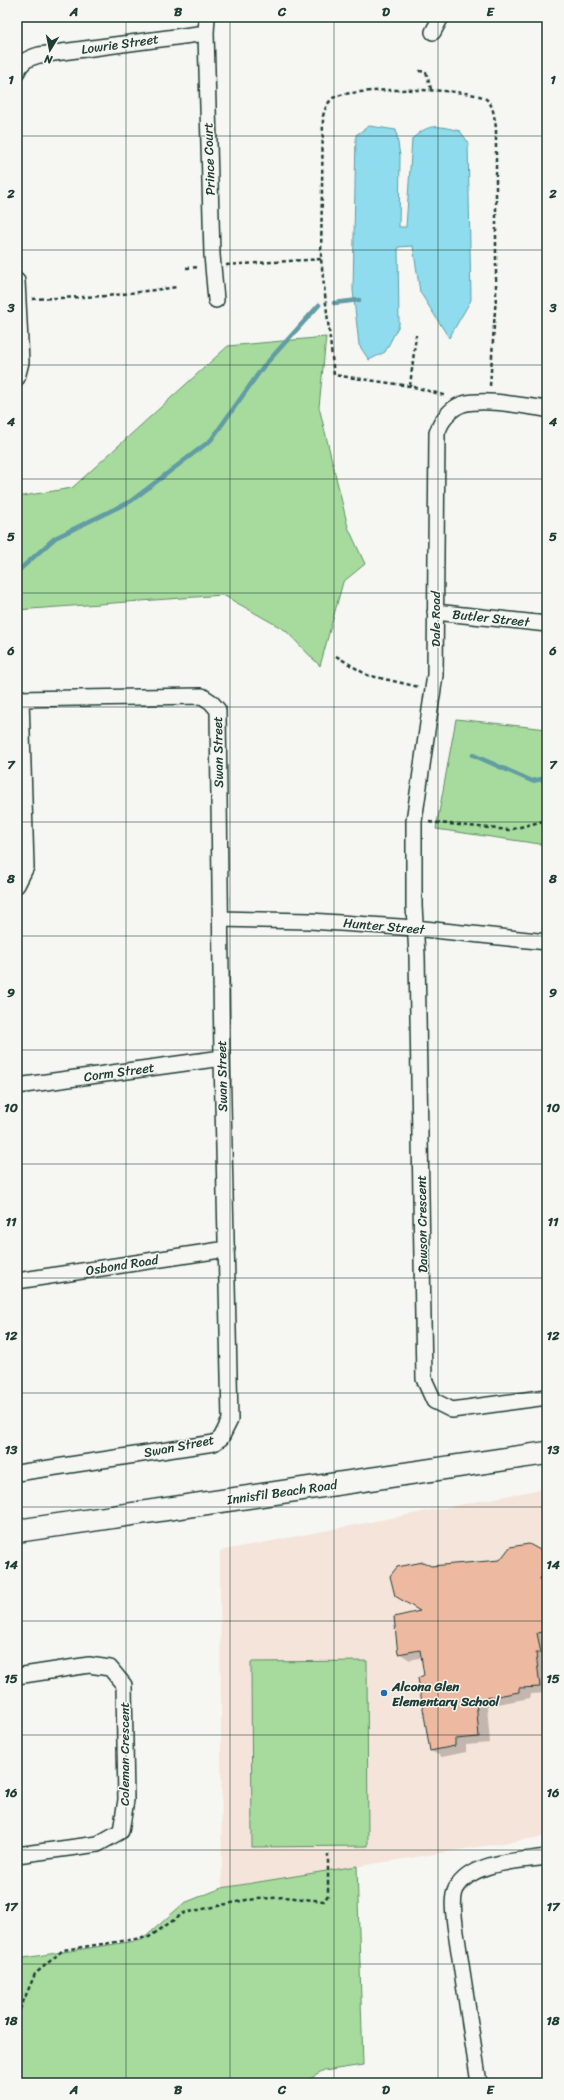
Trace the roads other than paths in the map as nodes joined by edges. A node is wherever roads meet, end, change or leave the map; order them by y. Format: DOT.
graph roads {
  1 [pos="207,17"];
  2 [pos="441,17"];
  3 [pos="434,32"];
  4 [pos="206,33"];
  5 [pos="17,72"];
  6 [pos="17,281"];
  7 [pos="18,299"];
  8 [pos="216,300"];
  9 [pos="17,378"];
  10 [pos="547,409"];
  11 [pos="435,612"];
  12 [pos="547,624"];
  13 [pos="19,699"];
  14 [pos="17,885"];
  15 [pos="220,919"];
  16 [pos="415,928"];
  17 [pos="547,942"];
  18 [pos="222,1058"];
  19 [pos="17,1086"];
  20 [pos="227,1249"];
  21 [pos="17,1281"];
  22 [pos="547,1396"];
  23 [pos="547,1453"];
  24 [pos="17,1473"];
  25 [pos="17,1531"];
  26 [pos="17,1676"];
  27 [pos="17,1855"];
  28 [pos="547,1856"];
  29 [pos="479,2083"];
  1 -- 4 [label="street, Prince Court"];
  2 -- 3 [label="street"];
  4 -- 5 [label="street, Lowrie Street"];
  4 -- 8 [label="street, Prince Court"];
  6 -- 7 [label="street"];
  7 -- 9 [label="street"];
  10 -- 11 [label="street, Dale Road"];
  11 -- 12 [label="street, Butler Street"];
  11 -- 16 [label="street, Dale Road"];
  13 -- 14 [label="street"];
  13 -- 15 [label="street, Swan Street"];
  15 -- 16 [label="street, Hunter Street"];
  15 -- 18 [label="street, Swan Street"];
  16 -- 17 [label="street, Hunter Street"];
  16 -- 22 [label="street, Dawson Crescent"];
  18 -- 19 [label="street, Corm Street"];
  18 -- 20 [label="street, Swan Street"];
  20 -- 21 [label="street, Osbond Road"];
  20 -- 24 [label="street, Swan Street"];
  23 -- 25 [label="main road, Innisfil Beach Road"];
  26 -- 27 [label="street, Coleman Crescent"];
  28 -- 29 [label="street"];
}
